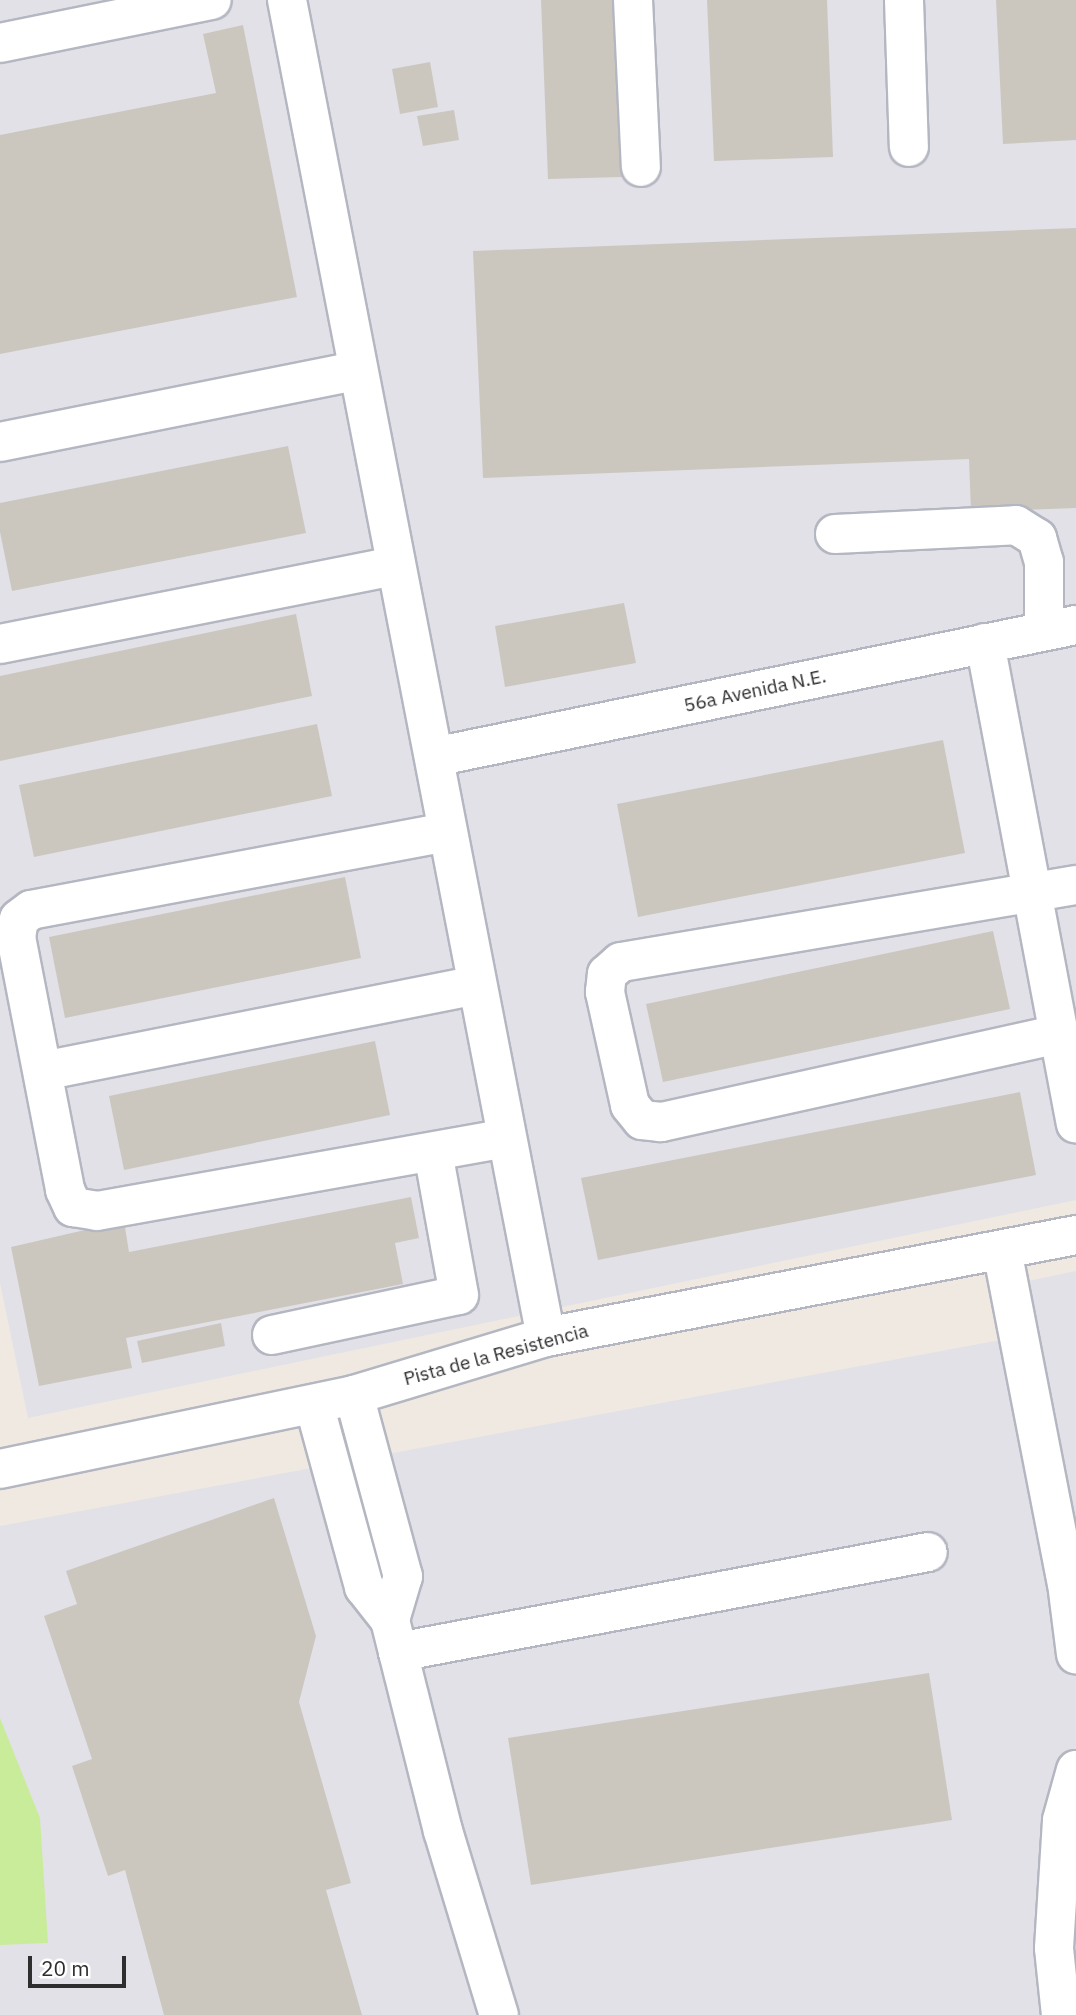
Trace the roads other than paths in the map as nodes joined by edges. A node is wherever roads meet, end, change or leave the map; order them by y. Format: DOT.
graph roads {
  1 [pos="212,0"];
  2 [pos="287,0"];
  3 [pos="633,0"];
  4 [pos="904,0"];
  5 [pos="0,43"];
  6 [pos="909,146"];
  7 [pos="641,167"];
  8 [pos="355,370"];
  9 [pos="0,442"];
  10 [pos="835,534"];
  11 [pos="395,566"];
  12 [pos="1060,628"];
  13 [pos="985,643"];
  14 [pos="0,644"];
  15 [pos="434,757"];
  16 [pos="447,832"];
  17 [pos="1076,885"];
  18 [pos="1031,892"];
  19 [pos="476,985"];
  20 [pos="1059,1034"];
  21 [pos="43,1071"];
  22 [pos="1076,1123"];
  23 [pos="506,1138"];
  24 [pos="433,1152"];
  25 [pos="1076,1235"];
  26 [pos="1002,1250"];
  27 [pos="272,1335"];
  28 [pos="545,1337"];
  29 [pos="354,1395"];
  30 [pos="314,1404"];
  31 [pos="0,1469"];
  32 [pos="928,1552"];
  33 [pos="394,1636"];
  34 [pos="1076,1654"];
  35 [pos="1076,1770"];
  36 [pos="499,2015"];
  37 [pos="1061,2015"];
  1 -- 5 [label="street"];
  2 -- 8 [label="street"];
  3 -- 7 [label="street"];
  4 -- 6 [label="street"];
  8 -- 9 [label="street"];
  8 -- 11 [label="street"];
  10 -- 12 [label="street"];
  11 -- 14 [label="street"];
  11 -- 15 [label="street"];
  12 -- 13 [label="street, 56a Avenida N.E."];
  13 -- 15 [label="street, 56a Avenida N.E."];
  13 -- 18 [label="street"];
  15 -- 16 [label="street"];
  16 -- 19 [label="street"];
  16 -- 21 [label="street"];
  17 -- 18 [label="street"];
  18 -- 20 [label="street"];
  18 -- 20 [label="street"];
  19 -- 21 [label="street"];
  19 -- 23 [label="street"];
  20 -- 22 [label="street"];
  21 -- 24 [label="street"];
  23 -- 24 [label="street"];
  23 -- 28 [label="street"];
  24 -- 27 [label="street"];
  25 -- 26 [label="street, Pista de la Resistencia"];
  26 -- 28 [label="street, Pista de la Resistencia"];
  26 -- 34 [label="street"];
  28 -- 29 [label="street, Pista de la Resistencia"];
  29 -- 30 [label="street, Pista de la Resistencia"];
  29 -- 33 [label="street"];
  30 -- 31 [label="street, Pista de la Resistencia"];
  30 -- 33 [label="street"];
  32 -- 33 [label="street"];
  33 -- 36 [label="street"];
  35 -- 37 [label="street"];
}
